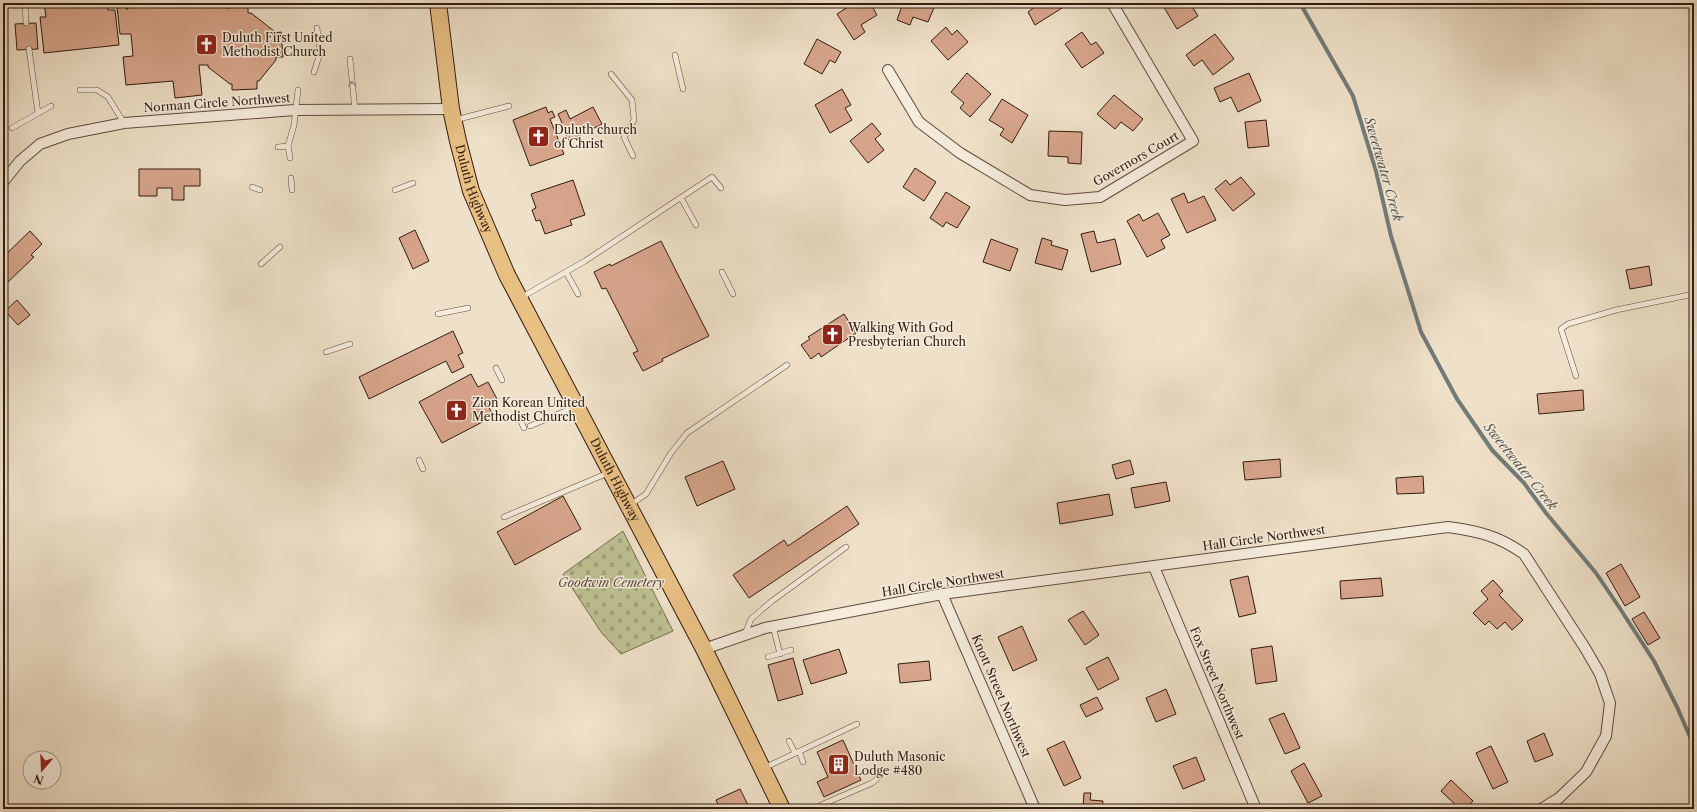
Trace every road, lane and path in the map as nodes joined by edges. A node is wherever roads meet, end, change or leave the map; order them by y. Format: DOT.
graph roads {
  1 [pos="25,3"];
  2 [pos="438,3"];
  3 [pos="1112,3"];
  4 [pos="26,23"];
  5 [pos="317,28"];
  6 [pos="29,50"];
  7 [pos="675,55"];
  8 [pos="350,59"];
  9 [pos="888,70"];
  10 [pos="314,72"];
  11 [pos="611,74"];
  12 [pos="683,89"];
  13 [pos="80,90"];
  14 [pos="298,90"];
  15 [pos="52,106"];
  16 [pos="509,106"];
  17 [pos="295,110"];
  18 [pos="355,110"];
  19 [pos="38,114"];
  20 [pos="452,115"];
  21 [pos="124,123"];
  22 [pos="12,128"];
  23 [pos="288,146"];
  24 [pos="278,147"];
  25 [pos="633,156"];
  26 [pos="290,158"];
  27 [pos="291,178"];
  28 [pos="3,182"];
  29 [pos="413,183"];
  30 [pos="252,187"];
  31 [pos="721,188"];
  32 [pos="260,190"];
  33 [pos="292,190"];
  34 [pos="395,190"];
  35 [pos="681,198"];
  36 [pos="696,225"];
  37 [pos="280,247"];
  38 [pos="261,264"];
  39 [pos="566,272"];
  40 [pos="722,272"];
  41 [pos="578,294"];
  42 [pos="733,294"];
  43 [pos="1694,294"];
  44 [pos="519,298"];
  45 [pos="468,308"];
  46 [pos="438,314"];
  47 [pos="350,344"];
  48 [pos="326,352"];
  49 [pos="787,365"];
  50 [pos="496,368"];
  51 [pos="1576,376"];
  52 [pos="502,380"];
  53 [pos="576,406"];
  54 [pos="519,417"];
  55 [pos="530,426"];
  56 [pos="524,428"];
  57 [pos="419,460"];
  58 [pos="423,469"];
  59 [pos="611,472"];
  60 [pos="629,506"];
  61 [pos="504,517"];
  62 [pos="846,547"];
  63 [pos="1154,567"];
  64 [pos="942,594"];
  65 [pos="773,626"];
  66 [pos="745,635"];
  67 [pos="704,649"];
  68 [pos="792,650"];
  69 [pos="780,654"];
  70 [pos="768,657"];
  71 [pos="857,724"];
  72 [pos="789,741"];
  73 [pos="797,752"];
  74 [pos="803,762"];
  75 [pos="761,769"];
  76 [pos="877,770"];
  77 [pos="821,805"];
  78 [pos="782,809"];
  79 [pos="1035,809"];
  80 [pos="1256,809"];
  81 [pos="1541,809"];
  1 -- 4 [label="lane"];
  2 -- 20 [label="main road, Duluth Highway"];
  3 -- 9 [label="street, Governors Court"];
  5 -- 10 [label="lane"];
  6 -- 19 [label="lane"];
  7 -- 12 [label="lane"];
  18 -- 8 [label="lane, one-way"];
  11 -- 25 [label="lane"];
  13 -- 21 [label="lane"];
  14 -- 17 [label="lane"];
  15 -- 19 [label="lane"];
  16 -- 20 [label="lane"];
  17 -- 18 [label="street, Norman Circle Northwest"];
  17 -- 21 [label="street, Norman Circle Northwest"];
  17 -- 23 [label="lane"];
  18 -- 20 [label="street, Norman Circle Northwest"];
  19 -- 22 [label="lane"];
  20 -- 44 [label="main road, Duluth Highway"];
  21 -- 28 [label="street, Norman Circle Northwest"];
  23 -- 24 [label="lane"];
  23 -- 26 [label="lane"];
  27 -- 33 [label="lane"];
  29 -- 34 [label="lane"];
  30 -- 32 [label="lane"];
  31 -- 35 [label="lane"];
  35 -- 36 [label="lane"];
  35 -- 39 [label="lane"];
  37 -- 38 [label="lane"];
  39 -- 41 [label="lane"];
  39 -- 44 [label="lane"];
  40 -- 42 [label="lane"];
  43 -- 51 [label="lane"];
  44 -- 53 [label="main road, Duluth Highway"];
  45 -- 46 [label="lane"];
  47 -- 48 [label="lane"];
  49 -- 60 [label="lane"];
  50 -- 52 [label="lane"];
  53 -- 55 [label="lane"];
  53 -- 59 [label="main road, Duluth Highway"];
  54 -- 56 [label="lane"];
  57 -- 58 [label="lane"];
  59 -- 60 [label="main road, Duluth Highway"];
  59 -- 61 [label="lane"];
  60 -- 67 [label="main road, Duluth Highway"];
  62 -- 66 [label="lane"];
  63 -- 64 [label="street, Hall Circle Northwest"];
  63 -- 80 [label="street, Fox Street Northwest"];
  63 -- 81 [label="street, Hall Circle Northwest"];
  64 -- 65 [label="street, Hall Circle Northwest"];
  64 -- 79 [label="street, Knott Street Northwest"];
  65 -- 66 [label="street, Hall Circle Northwest"];
  65 -- 69 [label="lane"];
  66 -- 67 [label="street, Hall Circle Northwest"];
  67 -- 75 [label="main road, Duluth Highway"];
  68 -- 69 [label="lane"];
  69 -- 70 [label="lane"];
  71 -- 73 [label="lane"];
  72 -- 73 [label="lane"];
  73 -- 74 [label="lane"];
  73 -- 75 [label="lane"];
  75 -- 78 [label="main road, Duluth Highway"];
  76 -- 77 [label="lane"];
}
